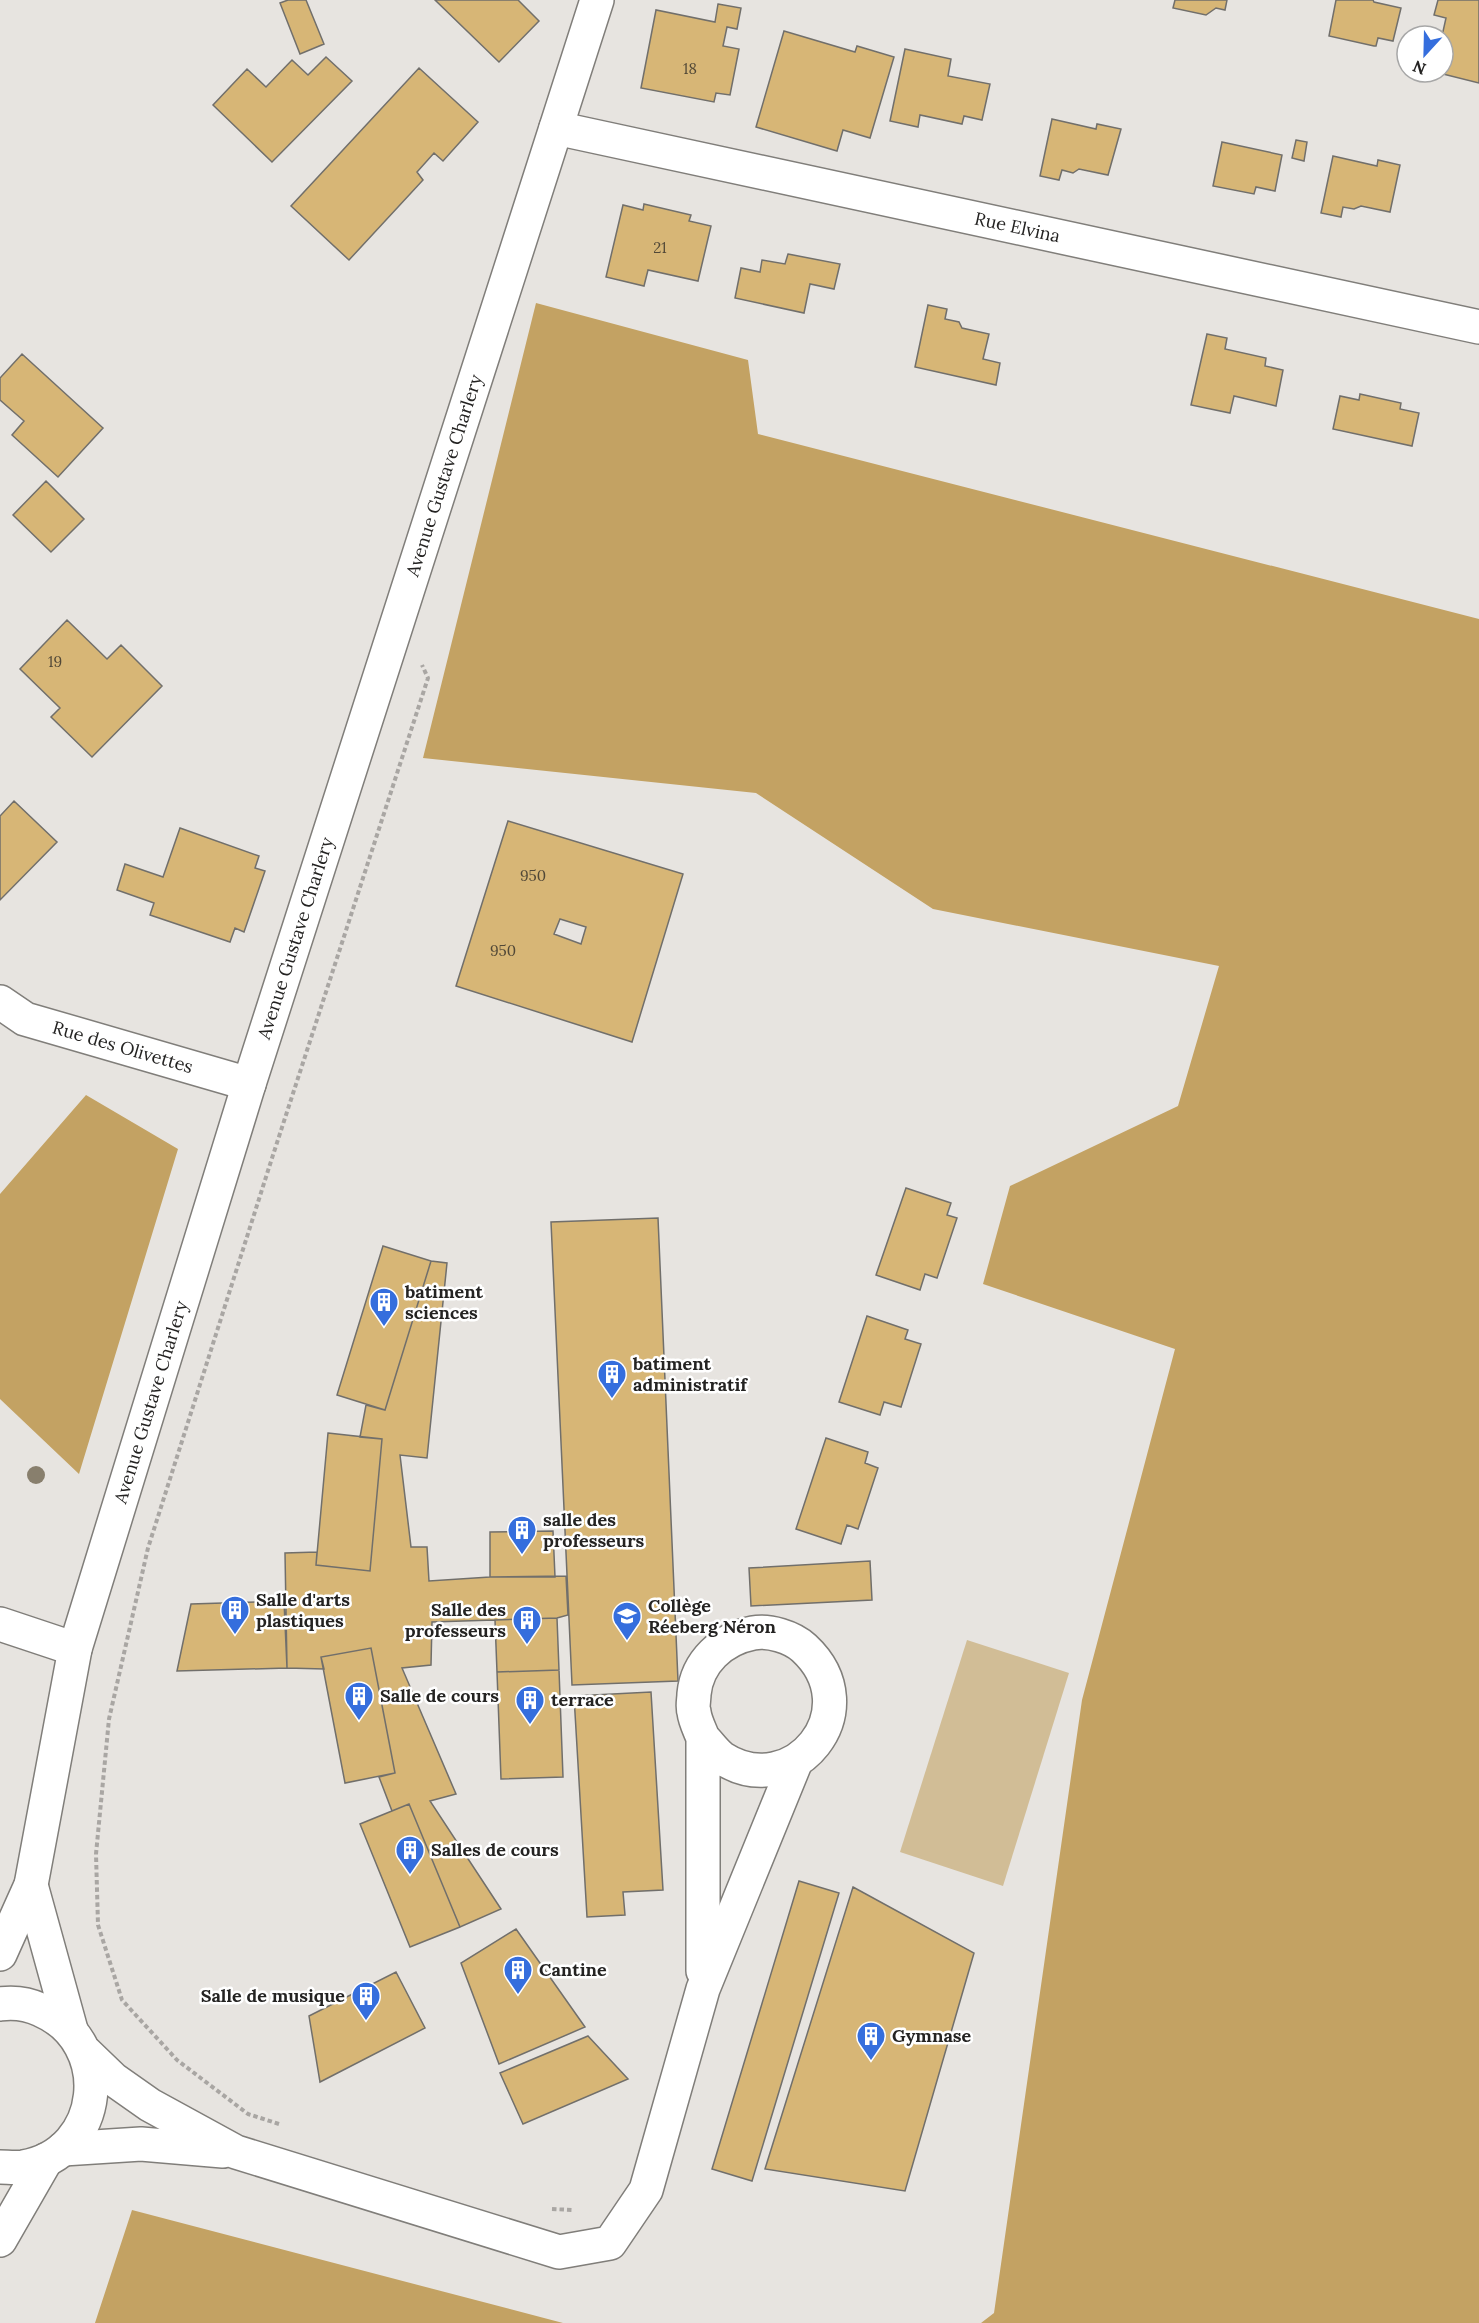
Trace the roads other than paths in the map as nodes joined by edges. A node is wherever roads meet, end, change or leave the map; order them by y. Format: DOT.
graph roads {
  1 [pos="597,0"];
  2 [pos="556,128"];
  3 [pos="1479,327"];
  4 [pos="0,1002"];
  5 [pos="249,1084"];
  6 [pos="0,1624"];
  7 [pos="75,1649"];
  8 [pos="703,1738"];
  9 [pos="796,1761"];
  10 [pos="31,1885"];
  11 [pos="0,1954"];
  12 [pos="703,1989"];
  13 [pos="0,2004"];
  14 [pos="78,2041"];
  15 [pos="237,2152"];
  16 [pos="54,2154"];
  17 [pos="0,2167"];
  18 [pos="0,2240"];
  1 -- 2 [label="street, Avenue Gustave Charlery"];
  2 -- 3 [label="street, Rue Elvina"];
  2 -- 5 [label="street, Avenue Gustave Charlery"];
  4 -- 5 [label="street, Rue des Olivettes"];
  5 -- 7 [label="street, Avenue Gustave Charlery"];
  6 -- 7 [label="street"];
  7 -- 10 [label="street, Avenue Gustave Charlery"];
  8 -- 9 [label="street"];
  8 -- 9 [label="street"];
  8 -- 12 [label="street"];
  9 -- 12 [label="street"];
  10 -- 11 [label="street, Avenue Gustave Charlery"];
  10 -- 14 [label="street, Avenue Gustave Charlery"];
  12 -- 15 [label="street"];
  13 -- 14 [label="street"];
  14 -- 15 [label="street"];
  14 -- 16 [label="street, Avenue Gustave Charlery"];
  15 -- 16 [label="street"];
  16 -- 17 [label="street"];
  16 -- 18 [label="street"];
}
